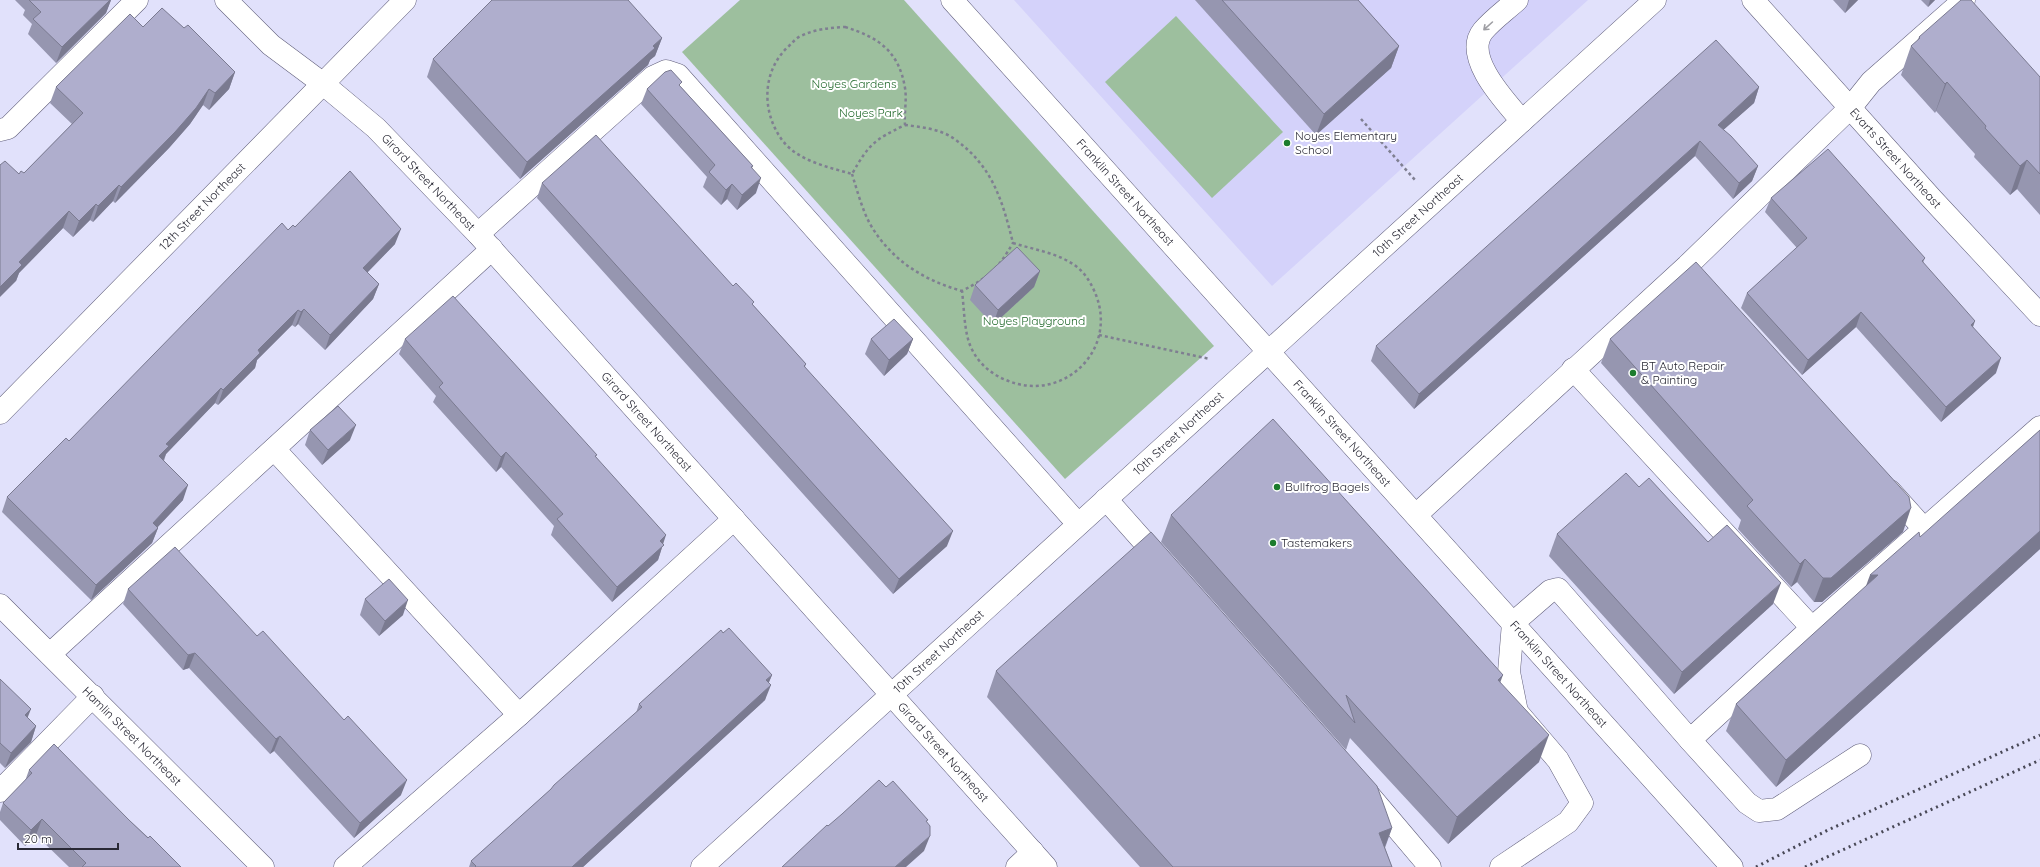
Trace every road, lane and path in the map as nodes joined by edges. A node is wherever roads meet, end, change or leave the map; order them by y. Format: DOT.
graph roads {
  1 [pos="137,0"];
  2 [pos="226,0"];
  3 [pos="404,0"];
  4 [pos="952,0"];
  5 [pos="1517,0"];
  6 [pos="1655,0"];
  7 [pos="1753,0"];
  8 [pos="1964,0"];
  9 [pos="322,84"];
  10 [pos="1851,107"];
  11 [pos="1361,119"];
  12 [pos="1522,121"];
  13 [pos="905,125"];
  14 [pos="0,130"];
  15 [pos="852,174"];
  16 [pos="1434,201"];
  17 [pos="485,242"];
  18 [pos="1013,243"];
  19 [pos="1687,266"];
  20 [pos="1703,283"];
  21 [pos="962,291"];
  22 [pos="2040,315"];
  23 [pos="1099,334"];
  24 [pos="1268,351"];
  25 [pos="1210,359"];
  26 [pos="1573,369"];
  27 [pos="0,413"];
  28 [pos="2040,427"];
  29 [pos="274,450"];
  30 [pos="1878,477"];
  31 [pos="1106,499"];
  32 [pos="1416,515"];
  33 [pos="734,519"];
  34 [pos="1078,524"];
  35 [pos="1925,530"];
  36 [pos="1177,578"];
  37 [pos="0,605"];
  38 [pos="1513,623"];
  39 [pos="1812,628"];
  40 [pos="50,654"];
  41 [pos="891,694"];
  42 [pos="93,696"];
  43 [pos="519,715"];
  44 [pos="1690,740"];
  45 [pos="1860,755"];
  46 [pos="1354,778"];
  47 [pos="0,791"];
  48 [pos="1039,860"];
  49 [pos="263,867"];
  50 [pos="345,867"];
  51 [pos="702,867"];
  52 [pos="1016,867"];
  53 [pos="1430,867"];
  54 [pos="1501,867"];
  55 [pos="1732,867"];
  1 -- 14 [label="street"];
  2 -- 9 [label="street, Girard Street Northeast"];
  3 -- 9 [label="street, 12th Street Northeast"];
  4 -- 24 [label="street, Franklin Street Northeast"];
  5 -- 12 [label="street, one-way"];
  6 -- 12 [label="street, 10th Street Northeast"];
  7 -- 10 [label="street, Evarts Street Northeast"];
  8 -- 10 [label="street"];
  9 -- 17 [label="street, Girard Street Northeast"];
  9 -- 27 [label="street, 12th Street Northeast"];
  10 -- 19 [label="street"];
  10 -- 22 [label="street, Evarts Street Northeast"];
  11 -- 16 [label="path"];
  12 -- 16 [label="street, 10th Street Northeast"];
  13 -- 15 [label="path"];
  13 -- 15 [label="path"];
  13 -- 18 [label="path"];
  15 -- 21 [label="path"];
  16 -- 24 [label="street, 10th Street Northeast"];
  17 -- 29 [label="street"];
  17 -- 33 [label="street, Girard Street Northeast"];
  17 -- 34 [label="street"];
  18 -- 21 [label="path"];
  18 -- 23 [label="path"];
  19 -- 20 [label="street"];
  19 -- 26 [label="street"];
  21 -- 23 [label="path"];
  23 -- 25 [label="path"];
  24 -- 31 [label="street, 10th Street Northeast"];
  24 -- 32 [label="street, Franklin Street Northeast"];
  26 -- 32 [label="street"];
  26 -- 39 [label="street"];
  28 -- 35 [label="street"];
  29 -- 40 [label="street"];
  29 -- 43 [label="street"];
  30 -- 35 [label="street"];
  31 -- 34 [label="street, 10th Street Northeast"];
  31 -- 36 [label="street"];
  32 -- 38 [label="street, Franklin Street Northeast"];
  33 -- 41 [label="street, Girard Street Northeast"];
  33 -- 43 [label="street"];
  34 -- 41 [label="street, 10th Street Northeast"];
  35 -- 39 [label="street"];
  37 -- 40 [label="street, Hamlin Street Northeast"];
  38 -- 44 [label="street"];
  38 -- 54 [label="street"];
  38 -- 55 [label="street, Franklin Street Northeast"];
  39 -- 44 [label="street"];
  40 -- 42 [label="street, Hamlin Street Northeast"];
  41 -- 48 [label="street, Girard Street Northeast"];
  41 -- 51 [label="street, 10th Street Northeast"];
  42 -- 47 [label="street"];
  42 -- 49 [label="street, Hamlin Street Northeast"];
  43 -- 50 [label="street"];
  44 -- 45 [label="street"];
  46 -- 53 [label="street"];
  48 -- 52 [label="street"];
}
